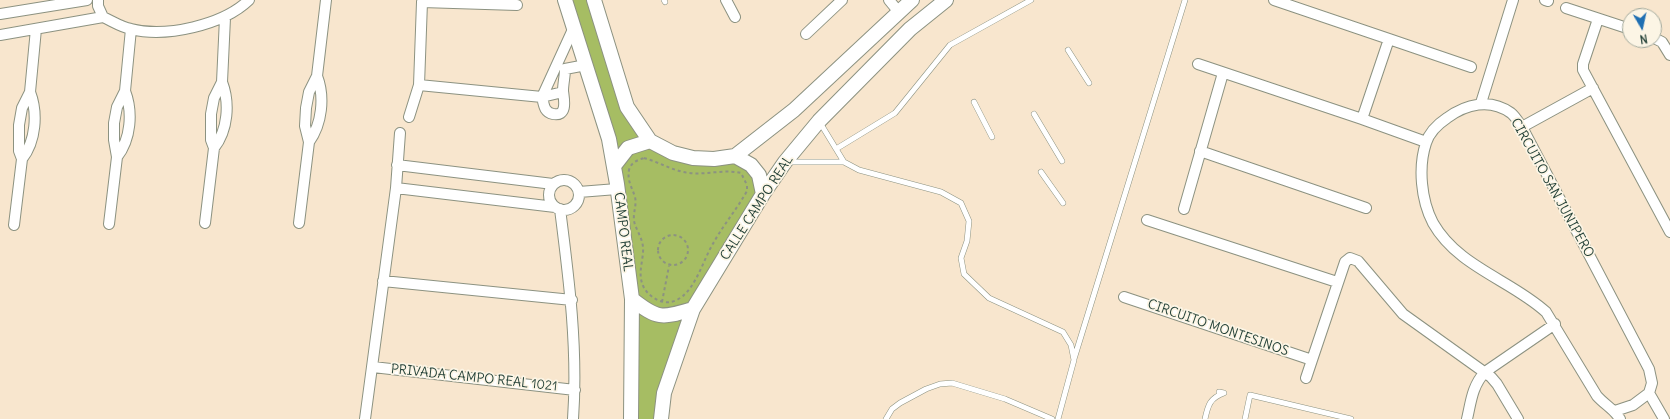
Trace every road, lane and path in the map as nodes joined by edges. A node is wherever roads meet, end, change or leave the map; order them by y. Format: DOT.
graph roads {
  1 [pos="87,0"];
  2 [pos="98,0"];
  3 [pos="249,0"];
  4 [pos="326,0"];
  5 [pos="565,0"];
  6 [pos="594,0"];
  7 [pos="726,0"];
  8 [pos="842,0"];
  9 [pos="889,0"];
  10 [pos="912,0"];
  11 [pos="946,0"];
  12 [pos="1032,0"];
  13 [pos="1185,0"];
  14 [pos="1274,0"];
  15 [pos="1513,0"];
  16 [pos="39,4"];
  17 [pos="517,6"];
  18 [pos="1566,8"];
  19 [pos="898,11"];
  20 [pos="0,14"];
  21 [pos="102,17"];
  22 [pos="225,18"];
  23 [pos="735,18"];
  24 [pos="1598,19"];
  25 [pos="1622,26"];
  26 [pos="574,27"];
  27 [pos="36,28"];
  28 [pos="131,29"];
  29 [pos="806,34"];
  30 [pos="0,35"];
  31 [pos="1389,39"];
  32 [pos="1662,42"];
  33 [pos="1068,50"];
  34 [pos="1670,55"];
  35 [pos="1198,64"];
  36 [pos="586,65"];
  37 [pos="1471,68"];
  38 [pos="560,69"];
  39 [pos="1223,73"];
  40 [pos="317,76"];
  41 [pos="222,82"];
  42 [pos="1089,83"];
  43 [pos="419,85"];
  44 [pos="1593,88"];
  45 [pos="125,91"];
  46 [pos="30,92"];
  47 [pos="563,92"];
  48 [pos="542,97"];
  49 [pos="974,102"];
  50 [pos="1481,103"];
  51 [pos="1034,114"];
  52 [pos="409,117"];
  53 [pos="1362,119"];
  54 [pos="819,121"];
  55 [pos="1522,127"];
  56 [pos="400,133"];
  57 [pos="992,137"];
  58 [pos="650,141"];
  59 [pos="309,142"];
  60 [pos="1426,142"];
  61 [pos="214,148"];
  62 [pos="836,149"];
  63 [pos="1200,151"];
  64 [pos="735,156"];
  65 [pos="117,157"];
  66 [pos="22,159"];
  67 [pos="1062,161"];
  68 [pos="785,162"];
  69 [pos="844,162"];
  70 [pos="397,165"];
  71 [pos="614,166"];
  72 [pos="1041,172"];
  73 [pos="553,184"];
  74 [pos="396,188"];
  75 [pos="617,189"];
  76 [pos="579,192"];
  77 [pos="762,194"];
  78 [pos="1063,203"];
  79 [pos="558,208"];
  80 [pos="1366,208"];
  81 [pos="1184,209"];
  82 [pos="1147,220"];
  83 [pos="205,223"];
  84 [pos="109,224"];
  85 [pos="299,224"];
  86 [pos="14,225"];
  87 [pos="1670,232"];
  88 [pos="669,266"];
  89 [pos="383,281"];
  90 [pos="1337,282"];
  91 [pos="1124,297"];
  92 [pos="632,299"];
  93 [pos="572,300"];
  94 [pos="662,302"];
  95 [pos="693,309"];
  96 [pos="660,316"];
  97 [pos="1555,324"];
  98 [pos="1074,360"];
  99 [pos="1312,360"];
  100 [pos="373,367"];
  101 [pos="1485,372"];
  102 [pos="1306,378"];
  103 [pos="575,390"];
  104 [pos="1219,392"];
  105 [pos="1649,393"];
  106 [pos="1618,415"];
  107 [pos="365,419"];
  108 [pos="573,419"];
  109 [pos="631,419"];
  110 [pos="661,419"];
  111 [pos="886,419"];
  112 [pos="1052,419"];
  113 [pos="1058,419"];
  114 [pos="1205,419"];
  115 [pos="1245,419"];
  116 [pos="1350,419"];
  117 [pos="1468,419"];
  118 [pos="1518,419"];
  119 [pos="1664,419"];
  1 -- 16 [label="street"];
  2 -- 21 [label="street"];
  3 -- 22 [label="street"];
  4 -- 40 [label="street"];
  5 -- 26 [label="street"];
  6 -- 58 [label="street"];
  7 -- 23 [label="street"];
  8 -- 29 [label="street"];
  9 -- 19 [label="street"];
  10 -- 19 [label="street"];
  11 -- 54 [label="street, CALLE CAMPO REAL"];
  12 -- 62 [label="lane"];
  13 -- 98 [label="lane"];
  14 -- 31 [label="street"];
  15 -- 50 [label="street"];
  16 -- 20 [label="street"];
  17 -- 43 [label="street"];
  18 -- 24 [label="street"];
  19 -- 64 [label="street"];
  21 -- 27 [label="street"];
  21 -- 28 [label="street"];
  22 -- 28 [label="street"];
  22 -- 41 [label="street"];
  24 -- 25 [label="street"];
  24 -- 44 [label="street"];
  26 -- 36 [label="street"];
  26 -- 38 [label="street"];
  27 -- 30 [label="street"];
  27 -- 46 [label="street"];
  28 -- 45 [label="street"];
  31 -- 37 [label="street"];
  31 -- 53 [label="street"];
  32 -- 34 [label="street"];
  33 -- 42 [label="lane"];
  35 -- 39 [label="street"];
  36 -- 38 [label="street"];
  36 -- 71 [label="street"];
  38 -- 47 [label="street"];
  38 -- 48 [label="street"];
  39 -- 53 [label="street"];
  39 -- 63 [label="street"];
  40 -- 59 [label="street"];
  40 -- 59 [label="street"];
  41 -- 61 [label="street"];
  41 -- 61 [label="street"];
  43 -- 48 [label="street"];
  43 -- 52 [label="street"];
  44 -- 55 [label="street"];
  44 -- 87 [label="street"];
  45 -- 65 [label="street"];
  45 -- 65 [label="street"];
  46 -- 66 [label="street"];
  46 -- 66 [label="street"];
  47 -- 48 [label="street"];
  47 -- 48 [label="street"];
  49 -- 57 [label="lane"];
  50 -- 55 [label="street, CIRCUITO SAN JUNIPERO"];
  50 -- 60 [label="street, CIRCUITO SAN JUNIPERO"];
  51 -- 67 [label="lane"];
  53 -- 60 [label="street"];
  54 -- 62 [label="lane"];
  54 -- 68 [label="street, CALLE CAMPO REAL"];
  55 -- 105 [label="street, CIRCUITO SAN JUNIPERO"];
  56 -- 70 [label="street, PRIVADA CAMPO REAL 1021"];
  58 -- 64 [label="street"];
  58 -- 71 [label="street"];
  59 -- 85 [label="street"];
  60 -- 97 [label="street, CIRCUITO SAN JUNIPERO"];
  61 -- 83 [label="street"];
  62 -- 69 [label="lane"];
  63 -- 80 [label="street"];
  63 -- 81 [label="street"];
  64 -- 77 [label="street"];
  65 -- 84 [label="street"];
  66 -- 86 [label="street"];
  68 -- 69 [label="lane"];
  68 -- 77 [label="street, CALLE CAMPO REAL"];
  69 -- 98 [label="lane"];
  70 -- 73 [label="street"];
  70 -- 74 [label="street, PRIVADA CAMPO REAL 1021"];
  71 -- 75 [label="street, CAMPO REAL"];
  72 -- 78 [label="lane"];
  73 -- 76 [label="street"];
  73 -- 79 [label="street"];
  74 -- 79 [label="street"];
  74 -- 89 [label="street, PRIVADA CAMPO REAL 1021"];
  75 -- 76 [label="street"];
  75 -- 92 [label="street, CAMPO REAL"];
  76 -- 79 [label="street"];
  77 -- 95 [label="street, CALLE CAMPO REAL"];
  79 -- 93 [label="street, PRIVADA CAMPO REAL 1021"];
  82 -- 90 [label="street"];
  88 -- 88 [label="path"];
  88 -- 94 [label="path"];
  89 -- 93 [label="street"];
  89 -- 100 [label="street, PRIVADA CAMPO REAL 1021"];
  90 -- 99 [label="street"];
  90 -- 101 [label="street"];
  91 -- 99 [label="street, CIRCUITO MONTESINOS"];
  92 -- 96 [label="street"];
  92 -- 109 [label="street"];
  93 -- 103 [label="street, PRIVADA CAMPO REAL 1021"];
  94 -- 94 [label="path"];
  94 -- 96 [label="path"];
  95 -- 96 [label="street"];
  95 -- 110 [label="street, CALLE CAMPO REAL"];
  97 -- 101 [label="street"];
  97 -- 106 [label="street, CIRCUITO SAN JUNIPERO"];
  98 -- 113 [label="lane"];
  99 -- 102 [label="street"];
  100 -- 103 [label="street, PRIVADA CAMPO REAL 1021"];
  100 -- 107 [label="street, PRIVADA CAMPO REAL 1021"];
  101 -- 117 [label="street"];
  101 -- 118 [label="street"];
  103 -- 108 [label="street, PRIVADA CAMPO REAL 1021"];
  104 -- 114 [label="lane"];
  105 -- 106 [label="street"];
  105 -- 119 [label="street"];
  111 -- 112 [label="lane"];
  115 -- 116 [label="lane"];
}
